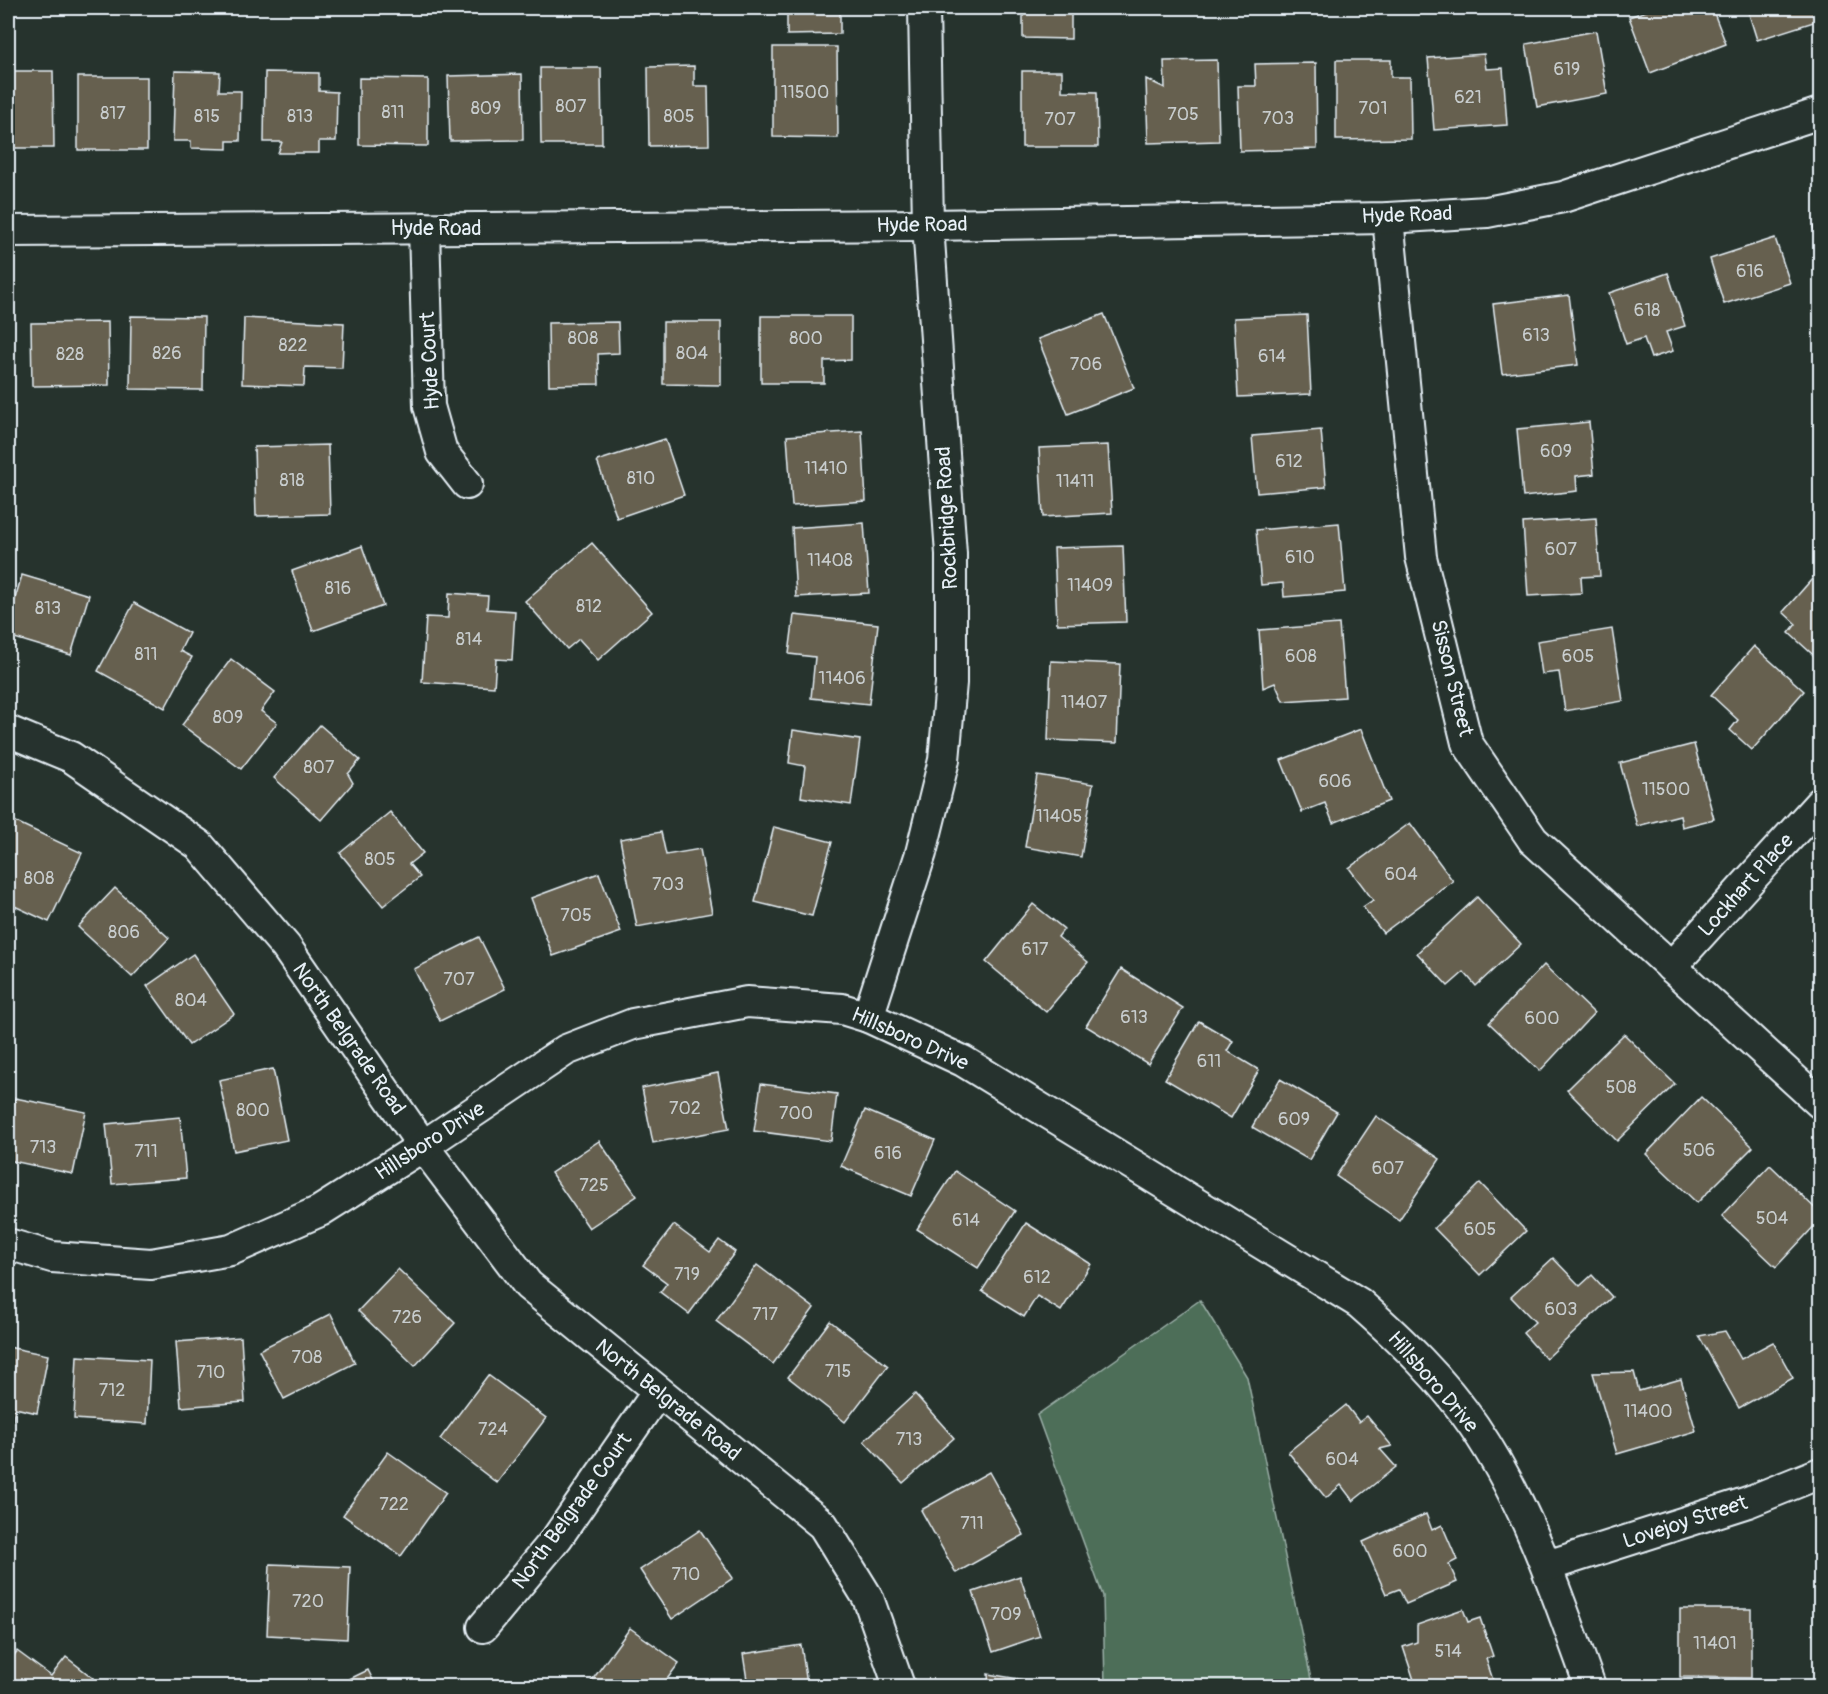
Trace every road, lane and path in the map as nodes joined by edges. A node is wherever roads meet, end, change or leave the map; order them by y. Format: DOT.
graph roads {
  1 [pos="924,8"];
  2 [pos="1821,113"];
  3 [pos="1388,218"];
  4 [pos="928,225"];
  5 [pos="424,228"];
  6 [pos="8,231"];
  7 [pos="467,484"];
  8 [pos="8,731"];
  9 [pos="1821,803"];
  10 [pos="1671,967"];
  11 [pos="868,1017"];
  12 [pos="1821,1102"];
  13 [pos="423,1146"];
  14 [pos="8,1244"];
  15 [pos="657,1393"];
  16 [pos="1821,1473"];
  17 [pos="1547,1566"];
  18 [pos="483,1627"];
  19 [pos="899,1686"];
  20 [pos="1590,1686"];
  1 -- 4 [label="street, Rockbridge Road"];
  2 -- 3 [label="street, Hyde Road"];
  3 -- 4 [label="street, Hyde Road"];
  3 -- 10 [label="street, Sisson Street"];
  4 -- 5 [label="street, Hyde Road"];
  4 -- 11 [label="street, Rockbridge Road"];
  5 -- 6 [label="street, Hyde Road"];
  5 -- 7 [label="street, Hyde Court"];
  8 -- 13 [label="street, North Belgrade Road"];
  9 -- 10 [label="street, Lockhart Place"];
  10 -- 12 [label="street, Sisson Street"];
  11 -- 13 [label="street, Hillsboro Drive"];
  11 -- 17 [label="street, Hillsboro Drive"];
  13 -- 14 [label="street, Hillsboro Drive"];
  13 -- 15 [label="street, North Belgrade Road"];
  15 -- 18 [label="street, North Belgrade Court"];
  15 -- 19 [label="street, North Belgrade Road"];
  16 -- 17 [label="street, Lovejoy Street"];
  17 -- 20 [label="street, Hillsboro Drive"];
}
